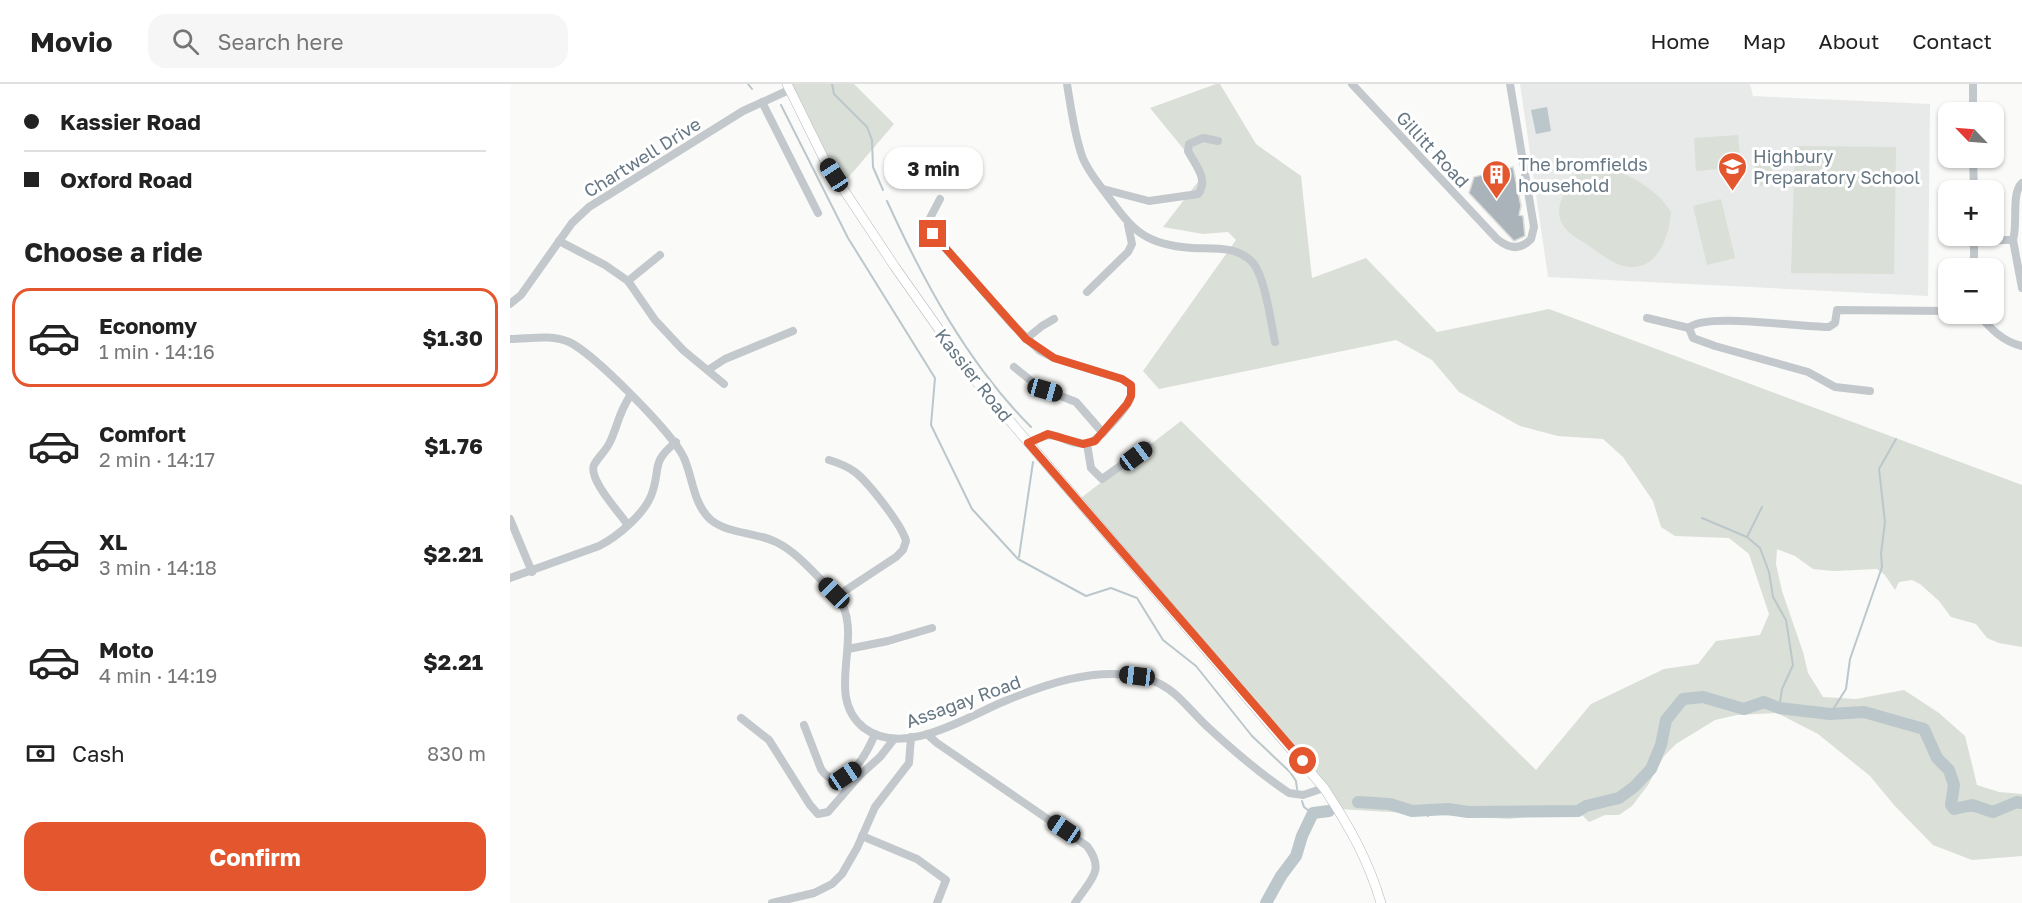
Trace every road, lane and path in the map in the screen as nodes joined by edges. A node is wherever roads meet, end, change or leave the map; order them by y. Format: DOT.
graph roads {
  1 [pos="1067,84"];
  2 [pos="1352,84"];
  3 [pos="1510,84"];
  4 [pos="1973,84"];
  5 [pos="788,87"];
  6 [pos="762,102"];
  7 [pos="1973,102"];
  8 [pos="1218,141"];
  9 [pos="2022,183"];
  10 [pos="1102,189"];
  11 [pos="940,199"];
  12 [pos="818,213"];
  13 [pos="1128,225"];
  14 [pos="2004,240"];
  15 [pos="2013,240"];
  16 [pos="559,241"];
  17 [pos="660,255"];
  18 [pos="628,281"];
  19 [pos="2022,288"];
  20 [pos="1087,292"];
  21 [pos="510,304"];
  22 [pos="1938,311"];
  23 [pos="1647,318"];
  24 [pos="1054,319"];
  25 [pos="1988,324"];
  26 [pos="1689,328"];
  27 [pos="793,332"];
  28 [pos="510,339"];
  29 [pos="1026,339"];
  30 [pos="1275,342"];
  31 [pos="2022,346"];
  32 [pos="1014,367"];
  33 [pos="708,370"];
  34 [pos="724,384"];
  35 [pos="1870,391"];
  36 [pos="630,396"];
  37 [pos="1103,433"];
  38 [pos="676,442"];
  39 [pos="1028,443"];
  40 [pos="1087,444"];
  41 [pos="1148,446"];
  42 [pos="830,460"];
  43 [pos="510,519"];
  44 [pos="627,524"];
  45 [pos="532,572"];
  46 [pos="510,578"];
  47 [pos="837,596"];
  48 [pos="932,628"];
  49 [pos="848,649"];
  50 [pos="741,718"];
  51 [pos="804,724"];
  52 [pos="875,734"];
  53 [pos="927,734"];
  54 [pos="912,737"];
  55 [pos="894,739"];
  56 [pos="1324,788"];
  57 [pos="862,836"];
  58 [pos="772,903"];
  59 [pos="936,903"];
  60 [pos="1075,903"];
  61 [pos="1381,903"];
  1 -- 10 [label="street"];
  2 -- 3 [label="street, Gillitt Road"];
  4 -- 7 [label="street"];
  5 -- 6 [label="street, Chartwell Drive"];
  5 -- 39 [label="main road, Kassier Road"];
  6 -- 12 [label="street"];
  6 -- 16 [label="street, Chartwell Drive"];
  8 -- 10 [label="street"];
  9 -- 15 [label="street"];
  10 -- 13 [label="street"];
  11 -- 29 [label="street"];
  13 -- 20 [label="street"];
  13 -- 30 [label="street"];
  14 -- 15 [label="street"];
  15 -- 19 [label="street"];
  16 -- 18 [label="street"];
  16 -- 21 [label="street, Chartwell Drive"];
  17 -- 18 [label="street"];
  18 -- 33 [label="street"];
  22 -- 26 [label="street"];
  23 -- 26 [label="street"];
  24 -- 29 [label="street"];
  25 -- 31 [label="street"];
  26 -- 35 [label="street"];
  27 -- 33 [label="street"];
  28 -- 36 [label="street"];
  29 -- 37 [label="street"];
  32 -- 37 [label="street"];
  33 -- 34 [label="street"];
  36 -- 38 [label="street"];
  36 -- 44 [label="street"];
  37 -- 40 [label="street"];
  38 -- 44 [label="street"];
  38 -- 47 [label="street"];
  39 -- 40 [label="street"];
  39 -- 56 [label="main road, Kassier Road"];
  40 -- 41 [label="street"];
  42 -- 47 [label="street"];
  43 -- 45 [label="street"];
  44 -- 45 [label="street"];
  45 -- 46 [label="street"];
  47 -- 49 [label="street"];
  48 -- 49 [label="street"];
  49 -- 52 [label="street"];
  50 -- 55 [label="street"];
  51 -- 52 [label="street"];
  52 -- 55 [label="street, Assagay Road"];
  53 -- 54 [label="street, Assagay Road"];
  53 -- 56 [label="street, Assagay Road"];
  53 -- 60 [label="street"];
  54 -- 55 [label="street, Assagay Road"];
  54 -- 57 [label="street"];
  56 -- 61 [label="main road, Kassier Road"];
  57 -- 58 [label="street"];
  57 -- 59 [label="street"];
}
